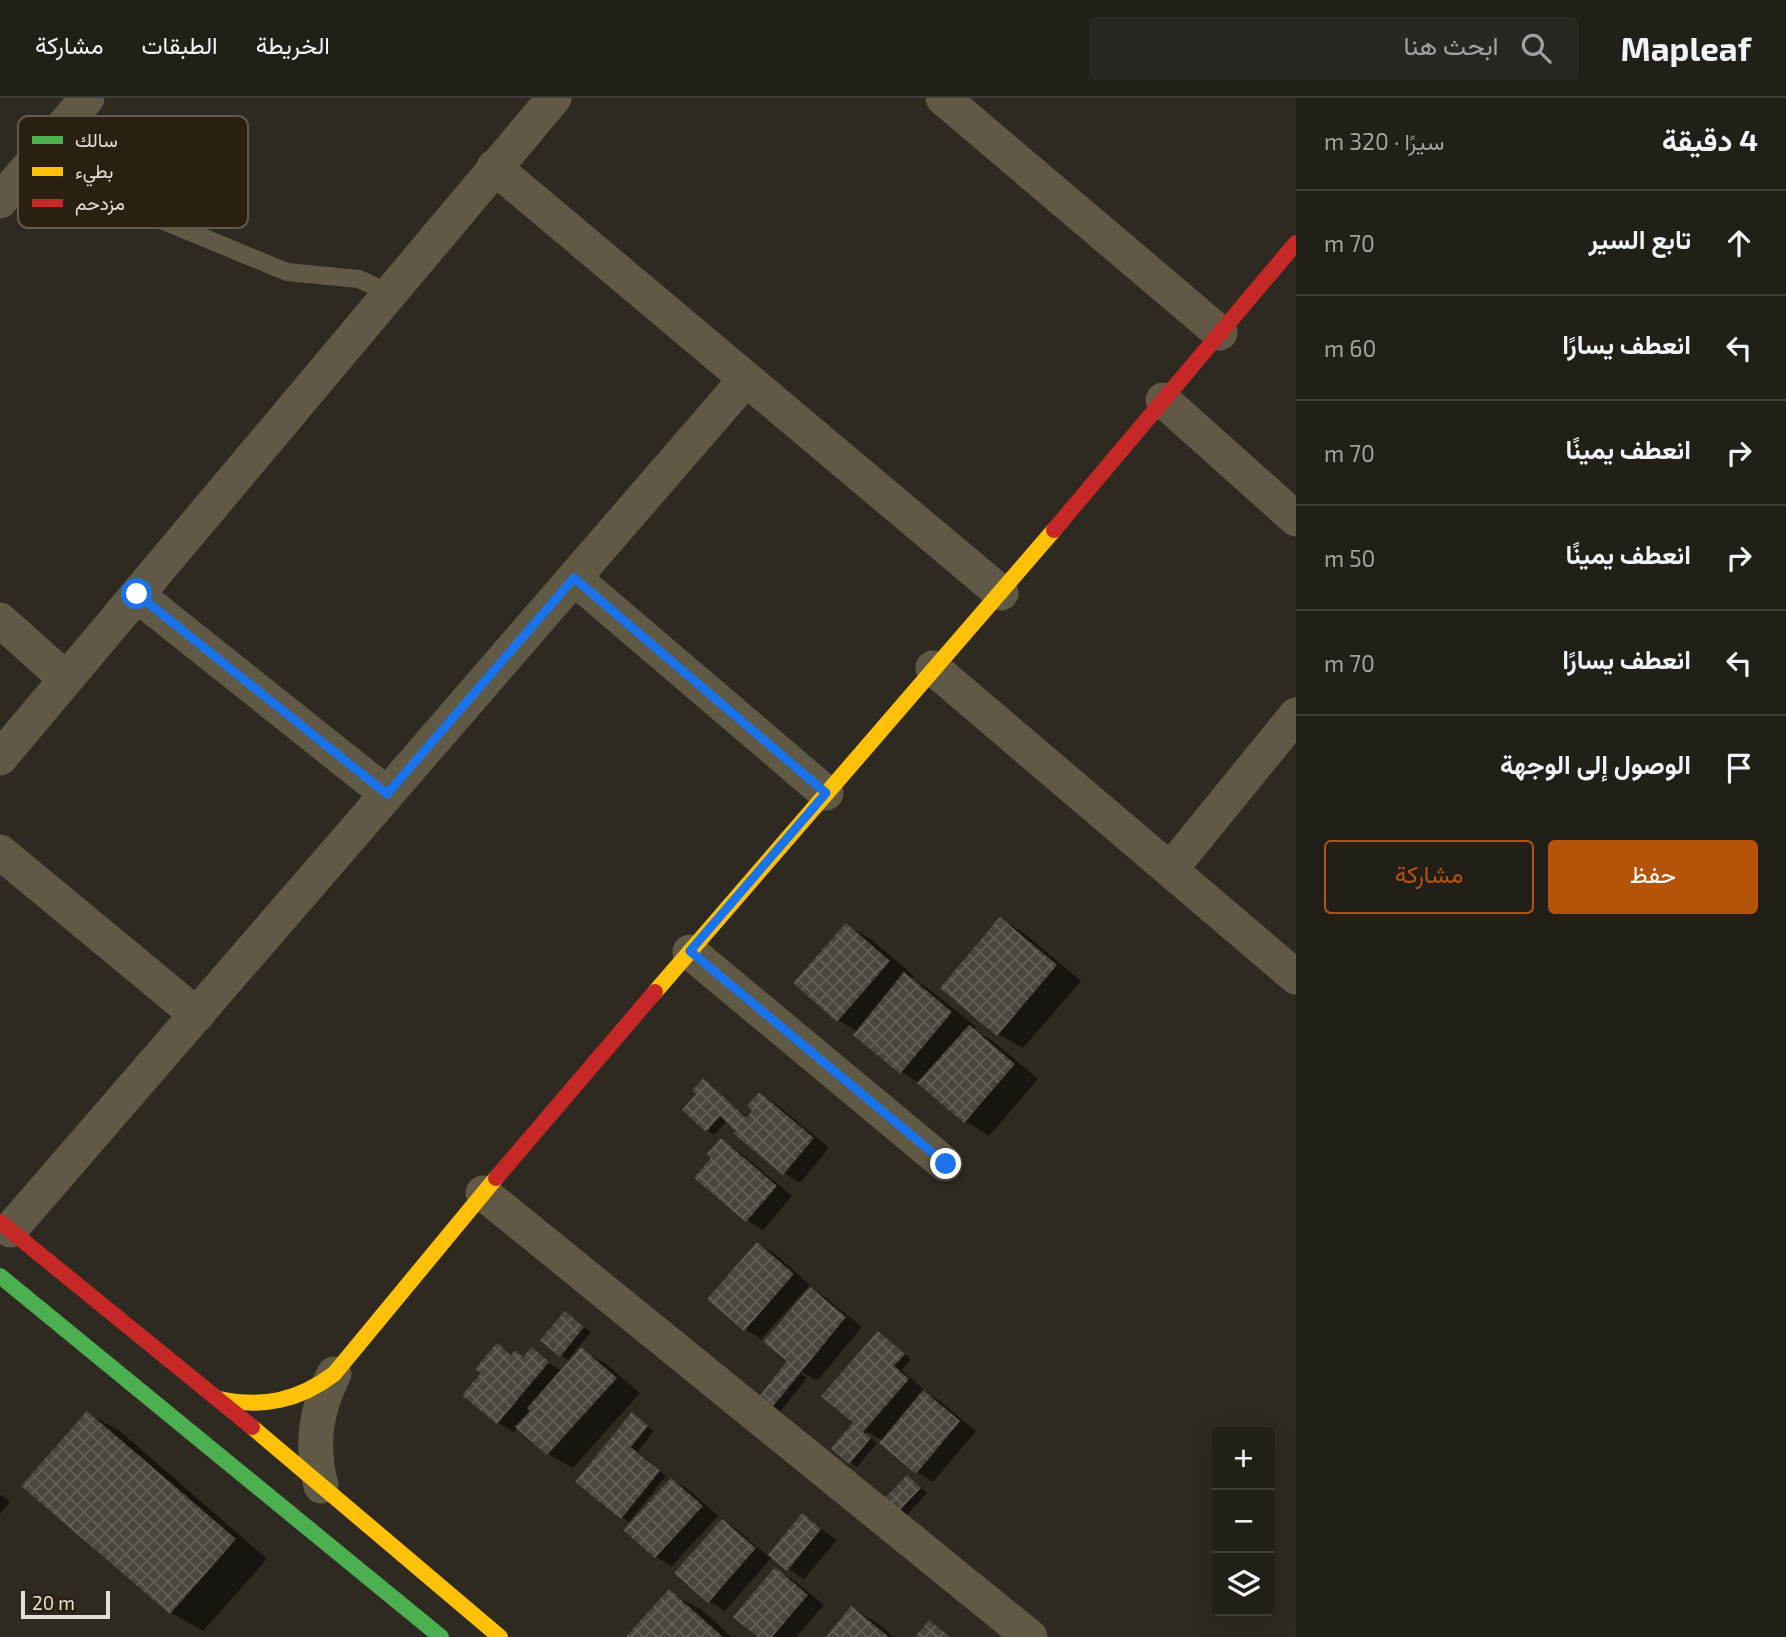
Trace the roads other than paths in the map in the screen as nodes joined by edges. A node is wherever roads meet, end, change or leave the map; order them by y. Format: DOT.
graph roads {
  1 [pos="87,98"];
  2 [pos="554,98"];
  3 [pos="943,98"];
  4 [pos="72,116"];
  5 [pos="494,167"];
  6 [pos="18,179"];
  7 [pos="5,194"];
  8 [pos="180,228"];
  9 [pos="1296,243"];
  10 [pos="389,293"];
  11 [pos="1220,333"];
  12 [pos="746,379"];
  13 [pos="1163,400"];
  14 [pos="1296,519"];
  15 [pos="574,578"];
  16 [pos="1001,593"];
  17 [pos="137,594"];
  18 [pos="0,620"];
  19 [pos="933,668"];
  20 [pos="66,679"];
  21 [pos="1296,715"];
  22 [pos="0,758"];
  23 [pos="826,793"];
  24 [pos="387,794"];
  25 [pos="0,852"];
  26 [pos="1170,870"];
  27 [pos="690,951"];
  28 [pos="1296,977"];
  29 [pos="197,1015"];
  30 [pos="946,1164"];
  31 [pos="483,1193"];
  32 [pos="5,1226"];
  33 [pos="0,1276"];
  34 [pos="334,1374"];
  35 [pos="219,1399"];
  36 [pos="321,1486"];
  37 [pos="429,1632"];
  38 [pos="500,1637"];
  39 [pos="1030,1637"];
  1 -- 4 [label="street"];
  2 -- 5 [label="street"];
  3 -- 11 [label="street"];
  5 -- 10 [label="street"];
  5 -- 12 [label="street"];
  6 -- 7 [label="street"];
  8 -- 10 [label="lane"];
  9 -- 11 [label="street"];
  10 -- 17 [label="street"];
  11 -- 13 [label="street"];
  12 -- 15 [label="street"];
  12 -- 16 [label="street"];
  13 -- 14 [label="street"];
  13 -- 16 [label="street"];
  15 -- 23 [label="street"];
  15 -- 24 [label="street"];
  16 -- 19 [label="street"];
  17 -- 20 [label="street"];
  17 -- 24 [label="street"];
  18 -- 20 [label="street"];
  19 -- 23 [label="street"];
  19 -- 26 [label="street"];
  20 -- 22 [label="street"];
  21 -- 26 [label="street"];
  23 -- 27 [label="street"];
  24 -- 29 [label="street"];
  25 -- 29 [label="street"];
  26 -- 28 [label="street"];
  27 -- 30 [label="street"];
  27 -- 31 [label="street"];
  29 -- 32 [label="street"];
  31 -- 34 [label="street"];
  31 -- 39 [label="street"];
  32 -- 35 [label="street"];
  33 -- 37 [label="street"];
  34 -- 35 [label="street"];
  34 -- 36 [label="street"];
  35 -- 36 [label="street"];
  36 -- 38 [label="street"];
}
